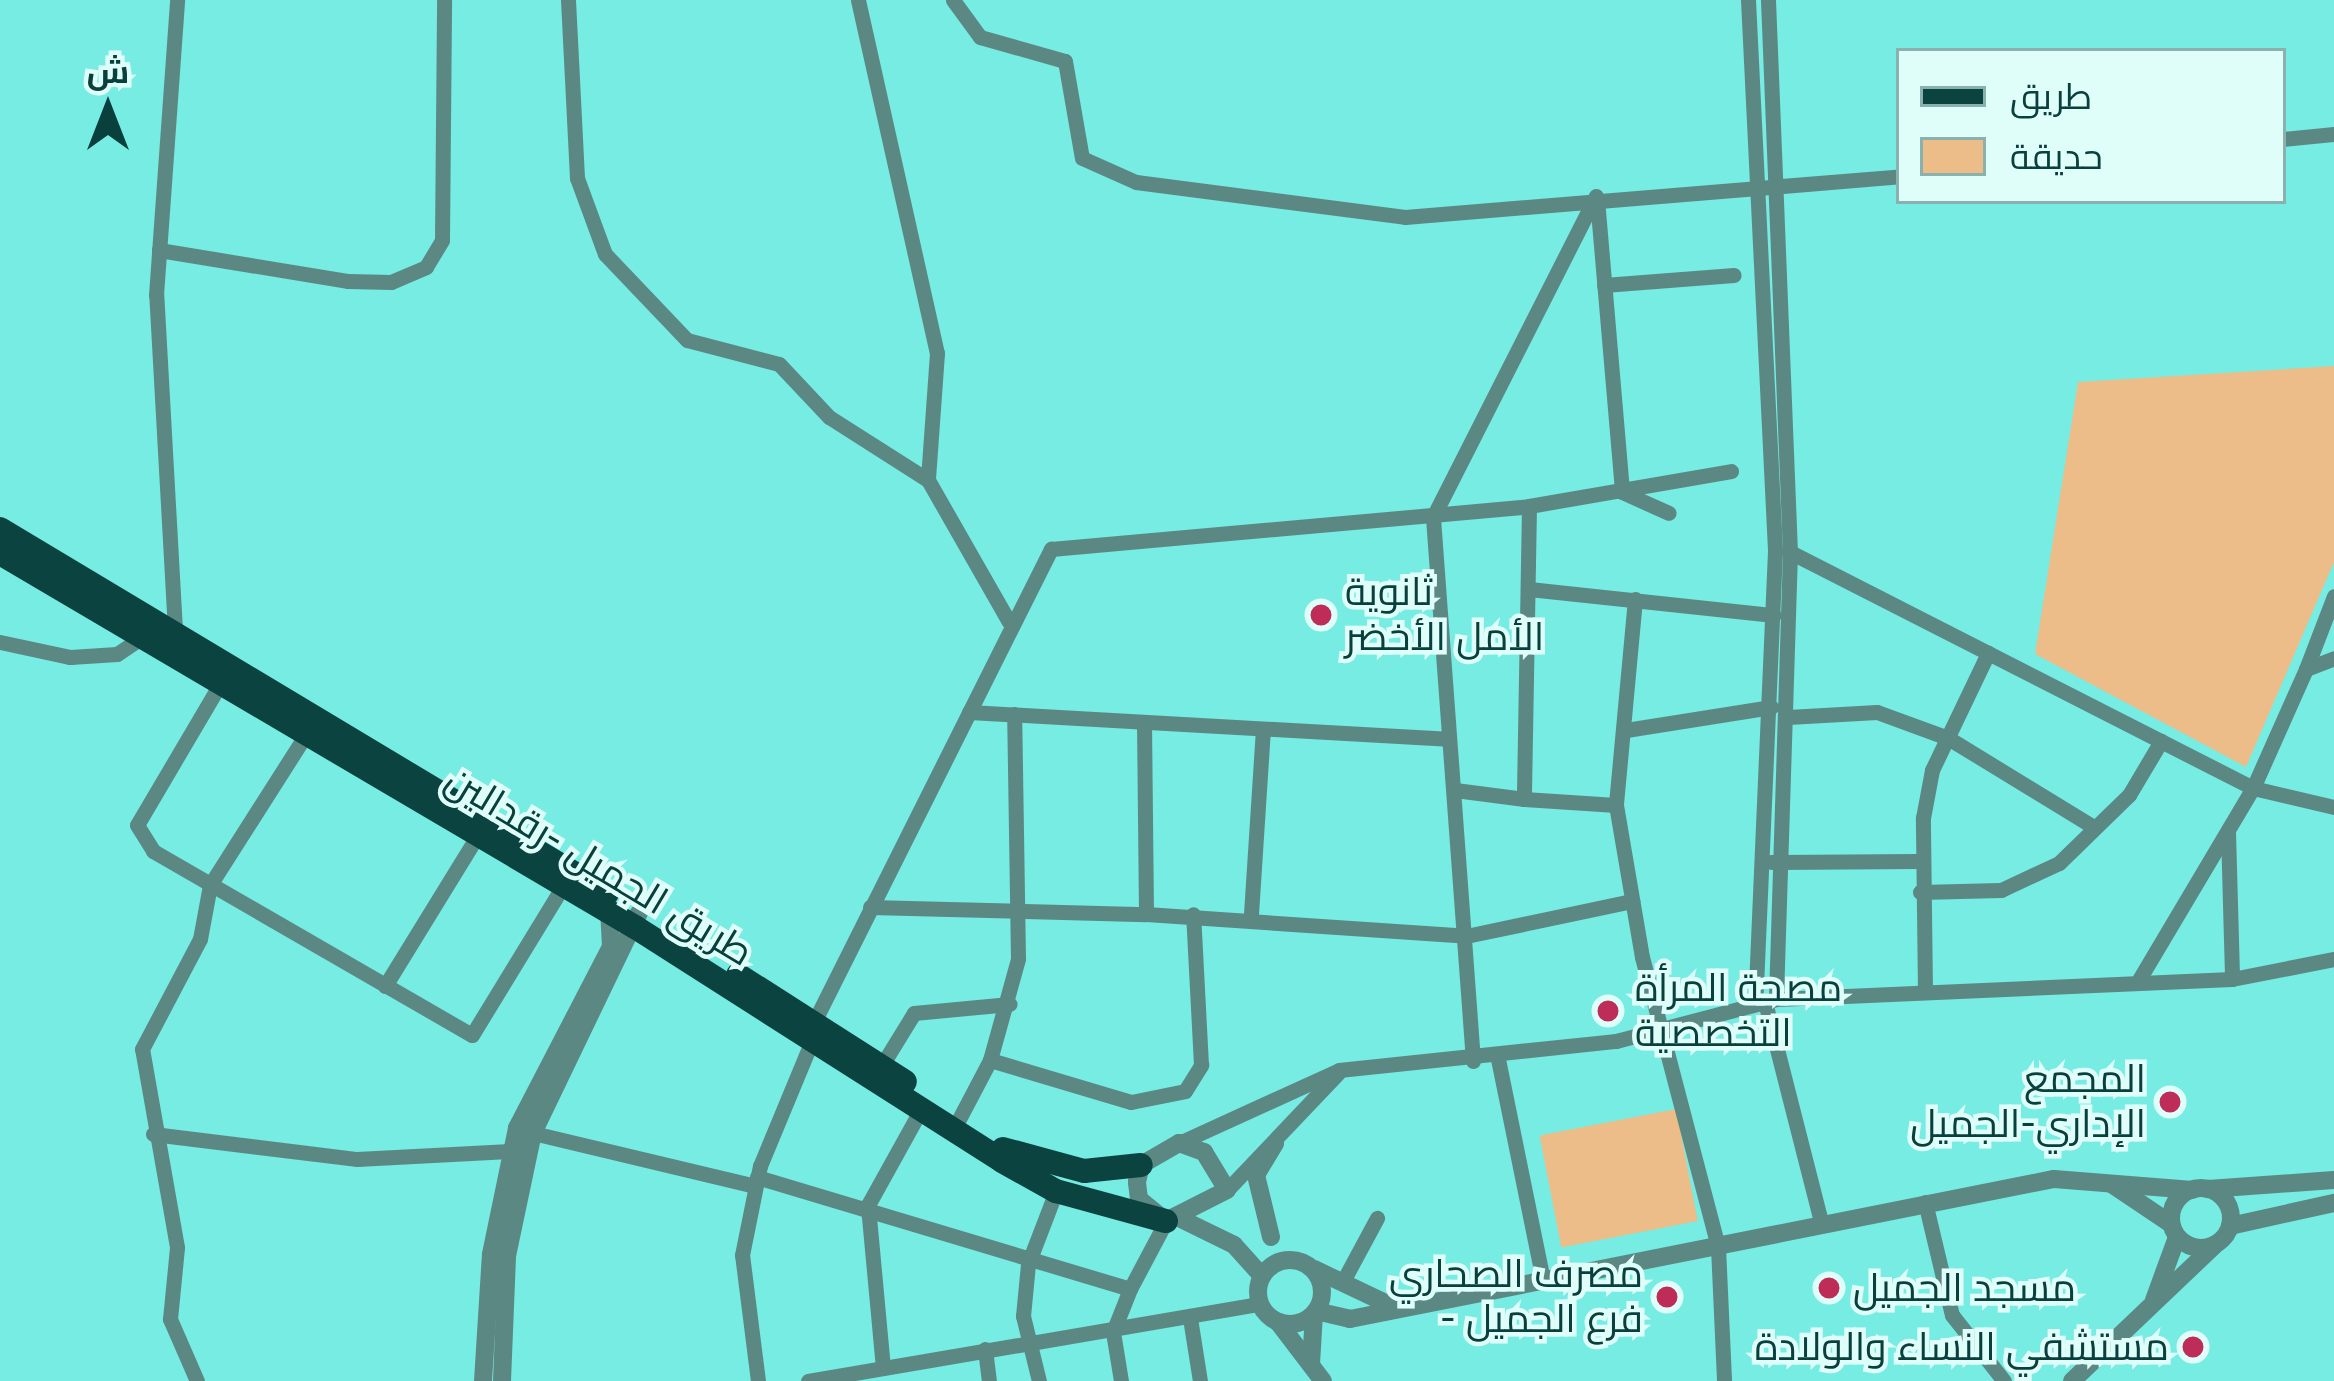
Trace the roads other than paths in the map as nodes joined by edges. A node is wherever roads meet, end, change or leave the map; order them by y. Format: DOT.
graph roads {
  1 [pos="177,0"];
  2 [pos="444,0"];
  3 [pos="568,0"];
  4 [pos="858,0"];
  5 [pos="953,0"];
  6 [pos="1748,0"];
  7 [pos="1768,0"];
  8 [pos="2334,134"];
  9 [pos="2286,139"];
  10 [pos="1896,176"];
  11 [pos="1758,188"];
  12 [pos="1778,188"];
  13 [pos="1596,196"];
  14 [pos="159,250"];
  15 [pos="1734,275"];
  16 [pos="1604,285"];
  17 [pos="1731,471"];
  18 [pos="928,480"];
  19 [pos="1622,492"];
  20 [pos="1529,506"];
  21 [pos="1669,513"];
  22 [pos="1432,517"];
  23 [pos="0,529"];
  24 [pos="1790,552"];
  25 [pos="0,553"];
  26 [pos="1529,590"];
  27 [pos="2334,596"];
  28 [pos="1635,599"];
  29 [pos="1774,615"];
  30 [pos="1009,622"];
  31 [pos="175,630"];
  32 [pos="146,634"];
  33 [pos="0,641"];
  34 [pos="1988,653"];
  35 [pos="2334,658"];
  36 [pos="2306,669"];
  37 [pos="223,679"];
  38 [pos="1771,707"];
  39 [pos="969,712"];
  40 [pos="1014,714"];
  41 [pos="1788,717"];
  42 [pos="1144,722"];
  43 [pos="1262,730"];
  44 [pos="1626,730"];
  45 [pos="308,731"];
  46 [pos="1948,738"];
  47 [pos="1447,739"];
  48 [pos="2161,741"];
  49 [pos="2253,788"];
  50 [pos="1455,790"];
  51 [pos="1524,800"];
  52 [pos="1616,806"];
  53 [pos="2334,807"];
  54 [pos="2092,826"];
  55 [pos="2228,831"];
  56 [pos="479,833"];
  57 [pos="1918,861"];
  58 [pos="1760,862"];
  59 [pos="1780,862"];
  60 [pos="210,885"];
  61 [pos="563,886"];
  62 [pos="1920,892"];
  63 [pos="1631,902"];
  64 [pos="870,907"];
  65 [pos="609,912"];
  66 [pos="1146,914"];
  67 [pos="1193,914"];
  68 [pos="1251,914"];
  69 [pos="1022,918"];
  70 [pos="637,920"];
  71 [pos="1466,937"];
  72 [pos="2334,959"];
  73 [pos="2232,979"];
  74 [pos="2137,983"];
  75 [pos="385,986"];
  76 [pos="1925,992"];
  77 [pos="1765,1002"];
  78 [pos="1010,1004"];
  79 [pos="815,1028"];
  80 [pos="1659,1032"];
  81 [pos="1498,1059"];
  82 [pos="990,1060"];
  83 [pos="1472,1061"];
  84 [pos="882,1065"];
  85 [pos="1340,1070"];
  86 [pos="920,1111"];
  87 [pos="958,1121"];
  88 [pos="533,1133"];
  89 [pos="153,1134"];
  90 [pos="1179,1143"];
  91 [pos="1275,1143"];
  92 [pos="512,1151"];
  93 [pos="1142,1165"];
  94 [pos="2334,1180"];
  95 [pos="756,1181"];
  96 [pos="2109,1183"];
  97 [pos="2201,1189"];
  98 [pos="1228,1190"];
  99 [pos="1057,1191"];
  100 [pos="1925,1202"];
  101 [pos="2334,1203"];
  102 [pos="868,1205"];
  103 [pos="1377,1218"];
  104 [pos="1174,1220"];
  105 [pos="1821,1222"];
  106 [pos="2230,1226"];
  107 [pos="2174,1231"];
  108 [pos="1271,1238"];
  109 [pos="2215,1245"];
  110 [pos="1718,1247"];
  111 [pos="1290,1260"];
  112 [pos="1028,1264"];
  113 [pos="1311,1268"];
  114 [pos="1262,1276"];
  115 [pos="1542,1276"];
  116 [pos="1342,1283"];
  117 [pos="1130,1289"];
  118 [pos="1260,1304"];
  119 [pos="2151,1306"];
  120 [pos="1396,1308"];
  121 [pos="1315,1312"];
  122 [pos="1190,1318"];
  123 [pos="1278,1322"];
  124 [pos="1113,1332"];
  125 [pos="1033,1347"];
  126 [pos="985,1348"];
  127 [pos="883,1368"];
  128 [pos="1317,1372"];
  129 [pos="196,1381"];
  130 [pos="484,1381"];
  131 [pos="502,1381"];
  132 [pos="758,1381"];
  133 [pos="808,1381"];
  134 [pos="989,1381"];
  135 [pos="1039,1381"];
  136 [pos="1121,1381"];
  137 [pos="1200,1381"];
  138 [pos="1724,1381"];
  139 [pos="2004,1381"];
  140 [pos="2072,1381"];
  1 -- 14 [label="street"];
  2 -- 14 [label="street"];
  3 -- 18 [label="street"];
  4 -- 18 [label="street"];
  5 -- 13 [label="street"];
  6 -- 11 [label="street"];
  7 -- 12 [label="street"];
  8 -- 9 [label="street"];
  10 -- 12 [label="street"];
  11 -- 12 [label="street"];
  11 -- 13 [label="street"];
  11 -- 29 [label="street"];
  12 -- 24 [label="street"];
  13 -- 16 [label="street"];
  13 -- 22 [label="street"];
  14 -- 31 [label="street"];
  15 -- 16 [label="street"];
  16 -- 19 [label="street"];
  17 -- 19 [label="street"];
  18 -- 30 [label="street"];
  19 -- 20 [label="street"];
  19 -- 21 [label="street"];
  20 -- 22 [label="street"];
  20 -- 26 [label="street"];
  22 -- 30 [label="street"];
  22 -- 47 [label="street"];
  23 -- 31 [label="main road, طريق الجميل -رقدالين"];
  24 -- 34 [label="street"];
  24 -- 41 [label="street"];
  25 -- 32 [label="main road, طريق الجميل -رقدالين"];
  26 -- 28 [label="street"];
  26 -- 51 [label="street"];
  27 -- 36 [label="street"];
  28 -- 29 [label="street"];
  28 -- 44 [label="street"];
  29 -- 38 [label="street"];
  30 -- 39 [label="street"];
  31 -- 70 [label="main road, طريق الجميل -رقدالين"];
  32 -- 33 [label="street"];
  32 -- 37 [label="main road, طريق الجميل -رقدالين"];
  34 -- 46 [label="street"];
  34 -- 48 [label="street"];
  35 -- 36 [label="street"];
  36 -- 49 [label="street"];
  37 -- 45 [label="main road, طريق الجميل -رقدالين"];
  37 -- 60 [label="street"];
  38 -- 44 [label="street"];
  38 -- 58 [label="street"];
  39 -- 40 [label="street"];
  39 -- 64 [label="street"];
  40 -- 42 [label="street"];
  40 -- 69 [label="street"];
  41 -- 46 [label="street"];
  41 -- 59 [label="street"];
  42 -- 43 [label="street"];
  42 -- 66 [label="street"];
  43 -- 47 [label="street"];
  43 -- 68 [label="street"];
  44 -- 52 [label="street"];
  45 -- 56 [label="main road, طريق الجميل -رقدالين"];
  45 -- 60 [label="street"];
  46 -- 54 [label="street"];
  46 -- 57 [label="street"];
  47 -- 50 [label="street"];
  48 -- 49 [label="street"];
  48 -- 54 [label="street"];
  49 -- 53 [label="street"];
  49 -- 55 [label="street"];
  50 -- 51 [label="street"];
  50 -- 71 [label="street"];
  51 -- 52 [label="street"];
  52 -- 63 [label="street"];
  54 -- 62 [label="street"];
  55 -- 73 [label="street"];
  55 -- 74 [label="street"];
  56 -- 61 [label="main road, طريق الجميل -رقدالين"];
  56 -- 75 [label="street"];
  57 -- 59 [label="street"];
  57 -- 62 [label="street"];
  58 -- 59 [label="street"];
  58 -- 77 [label="street"];
  59 -- 77 [label="street"];
  60 -- 75 [label="street"];
  60 -- 89 [label="street"];
  61 -- 65 [label="main road, طريق الجميل -رقدالين"];
  61 -- 75 [label="street"];
  62 -- 76 [label="street"];
  63 -- 71 [label="street"];
  63 -- 80 [label="street"];
  64 -- 69 [label="street"];
  64 -- 79 [label="street"];
  65 -- 70 [label="main road, طريق الجميل -رقدالين"];
  65 -- 92 [label="street"];
  66 -- 67 [label="street"];
  66 -- 69 [label="street"];
  67 -- 68 [label="street"];
  67 -- 82 [label="street"];
  68 -- 71 [label="street"];
  69 -- 78 [label="street"];
  70 -- 79 [label="main road, طريق الجميل -رقدالين"];
  70 -- 88 [label="street"];
  71 -- 83 [label="street"];
  72 -- 73 [label="street"];
  73 -- 74 [label="street"];
  74 -- 76 [label="street"];
  76 -- 77 [label="street"];
  77 -- 80 [label="street"];
  77 -- 105 [label="street"];
  78 -- 82 [label="street"];
  78 -- 84 [label="street"];
  79 -- 84 [label="main road, طريق الجميل -رقدالين"];
  79 -- 86 [label="main road, طريق الجميل -رقدالين"];
  79 -- 95 [label="street"];
  80 -- 81 [label="street"];
  80 -- 110 [label="street"];
  81 -- 83 [label="street"];
  81 -- 115 [label="street"];
  82 -- 87 [label="street"];
  83 -- 85 [label="street"];
  84 -- 87 [label="main road, طريق الجميل -رقدالين"];
  85 -- 90 [label="street"];
  85 -- 91 [label="street"];
  86 -- 99 [label="main road, طريق الجميل -رقدالين"];
  86 -- 102 [label="street"];
  87 -- 93 [label="main road, طريق الجميل -رقدالين"];
  88 -- 95 [label="street"];
  88 -- 131 [label="street"];
  89 -- 92 [label="street"];
  89 -- 129 [label="street"];
  90 -- 93 [label="street"];
  90 -- 98 [label="street"];
  91 -- 98 [label="street"];
  91 -- 108 [label="street"];
  92 -- 130 [label="street"];
  93 -- 104 [label="street"];
  94 -- 97 [label="street"];
  95 -- 102 [label="street"];
  95 -- 132 [label="street"];
  96 -- 97 [label="street"];
  96 -- 100 [label="street"];
  96 -- 107 [label="street"];
  97 -- 106 [label="street"];
  97 -- 107 [label="street"];
  98 -- 104 [label="street"];
  98 -- 108 [label="street"];
  99 -- 104 [label="main road, طريق الجميل -رقدالين"];
  99 -- 112 [label="street"];
  100 -- 105 [label="street"];
  100 -- 139 [label="street"];
  101 -- 106 [label="street"];
  102 -- 112 [label="street"];
  102 -- 127 [label="street"];
  103 -- 116 [label="street"];
  104 -- 114 [label="street"];
  104 -- 117 [label="street"];
  105 -- 110 [label="street"];
  106 -- 109 [label="street"];
  107 -- 109 [label="street"];
  107 -- 119 [label="street"];
  108 -- 111 [label="street"];
  109 -- 119 [label="street"];
  110 -- 115 [label="street"];
  110 -- 138 [label="street"];
  111 -- 113 [label="street"];
  111 -- 114 [label="street"];
  112 -- 117 [label="street"];
  112 -- 125 [label="street"];
  113 -- 116 [label="street"];
  113 -- 121 [label="street"];
  114 -- 118 [label="street"];
  115 -- 120 [label="street"];
  116 -- 120 [label="street"];
  117 -- 124 [label="street"];
  118 -- 122 [label="street"];
  118 -- 123 [label="street"];
  119 -- 140 [label="street"];
  120 -- 121 [label="street"];
  121 -- 123 [label="street"];
  121 -- 128 [label="street"];
  122 -- 124 [label="street"];
  122 -- 137 [label="street"];
  123 -- 128 [label="street"];
  124 -- 125 [label="street"];
  124 -- 136 [label="street"];
  125 -- 126 [label="street"];
  125 -- 135 [label="street"];
  126 -- 127 [label="street"];
  126 -- 134 [label="street"];
  127 -- 133 [label="street"];
}
